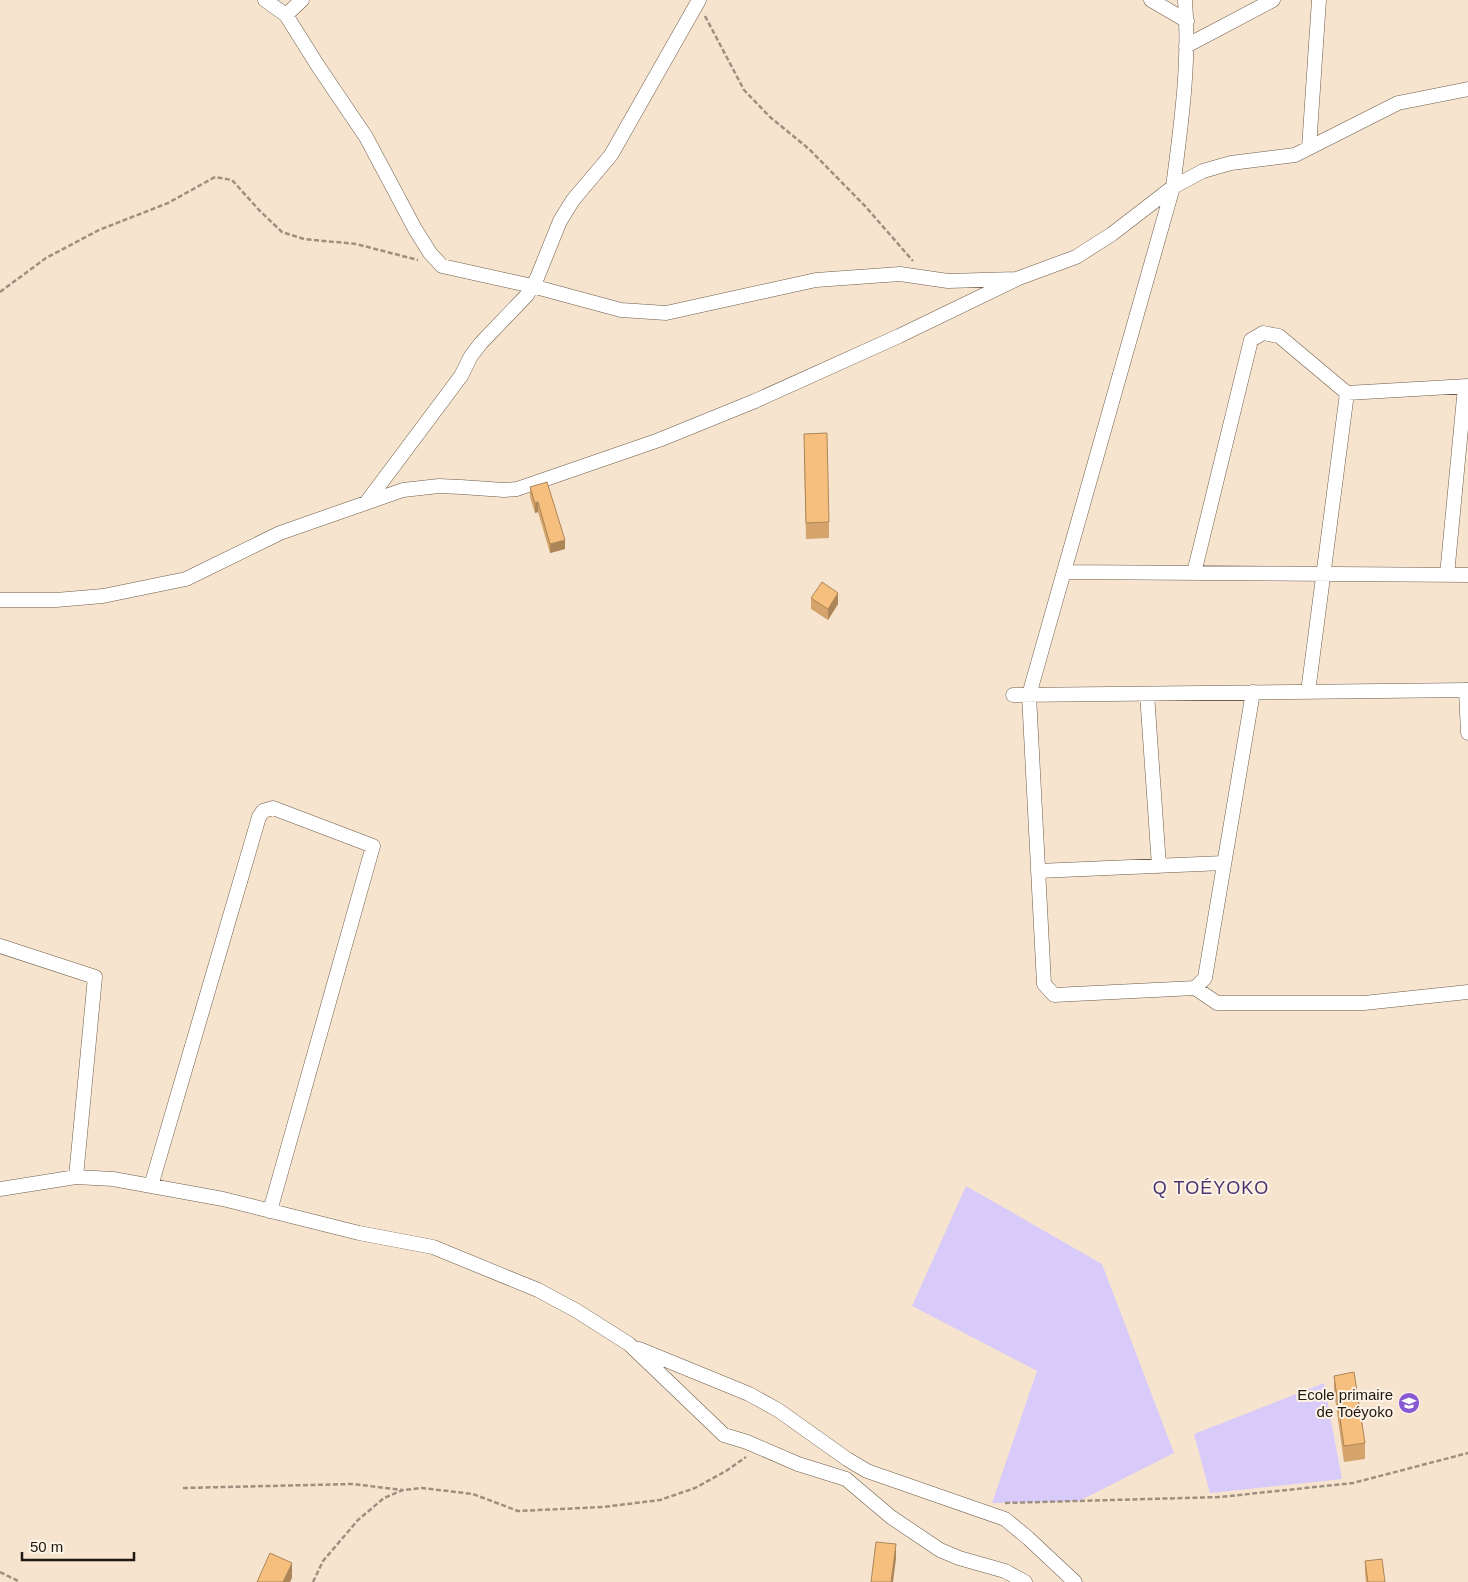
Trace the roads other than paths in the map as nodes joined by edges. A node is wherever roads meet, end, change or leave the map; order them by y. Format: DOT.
graph roads {
  1 [pos="265,0"];
  2 [pos="302,0"];
  3 [pos="1151,0"];
  4 [pos="1185,0"];
  5 [pos="1273,0"];
  6 [pos="1319,0"];
  7 [pos="699,2"];
  8 [pos="286,15"];
  9 [pos="1187,21"];
  10 [pos="1186,46"];
  11 [pos="1468,90"];
  12 [pos="1309,148"];
  13 [pos="1173,188"];
  14 [pos="1019,278"];
  15 [pos="532,286"];
  16 [pos="1466,386"];
  17 [pos="1347,393"];
  18 [pos="366,503"];
  19 [pos="1064,572"];
  20 [pos="1194,573"];
  21 [pos="1324,574"];
  22 [pos="1447,574"];
  23 [pos="1468,575"];
  24 [pos="0,600"];
  25 [pos="1467,690"];
  26 [pos="1253,692"];
  27 [pos="1308,692"];
  28 [pos="1148,694"];
  29 [pos="1013,695"];
  30 [pos="1029,695"];
  31 [pos="1468,733"];
  32 [pos="1224,863"];
  33 [pos="1159,866"];
  34 [pos="1038,871"];
  35 [pos="0,946"];
  36 [pos="1195,988"];
  37 [pos="1468,992"];
  38 [pos="76,1177"];
  39 [pos="151,1186"];
  40 [pos="0,1189"];
  41 [pos="270,1211"];
  42 [pos="629,1344"];
  43 [pos="1025,1582"];
  44 [pos="1075,1582"];
  1 -- 8 [label="street"];
  2 -- 8 [label="street"];
  3 -- 9 [label="street"];
  4 -- 9 [label="street"];
  5 -- 10 [label="street"];
  6 -- 12 [label="street"];
  7 -- 15 [label="street"];
  8 -- 15 [label="street"];
  9 -- 10 [label="street"];
  10 -- 13 [label="street"];
  11 -- 12 [label="street"];
  12 -- 13 [label="street"];
  13 -- 14 [label="street"];
  13 -- 19 [label="street"];
  14 -- 15 [label="street"];
  14 -- 18 [label="street"];
  15 -- 18 [label="street"];
  16 -- 17 [label="street"];
  16 -- 22 [label="street"];
  17 -- 20 [label="street"];
  17 -- 21 [label="street"];
  18 -- 24 [label="street"];
  19 -- 20 [label="street"];
  19 -- 30 [label="street"];
  20 -- 21 [label="street"];
  21 -- 22 [label="street"];
  21 -- 27 [label="street"];
  22 -- 23 [label="street"];
  25 -- 27 [label="street"];
  25 -- 31 [label="street"];
  26 -- 27 [label="street"];
  26 -- 28 [label="street"];
  26 -- 32 [label="street"];
  28 -- 30 [label="street"];
  28 -- 33 [label="street"];
  29 -- 30 [label="street"];
  30 -- 34 [label="street"];
  32 -- 33 [label="street"];
  32 -- 36 [label="street"];
  33 -- 34 [label="street"];
  34 -- 36 [label="street"];
  35 -- 38 [label="street"];
  36 -- 37 [label="street"];
  38 -- 39 [label="street"];
  38 -- 40 [label="street"];
  39 -- 41 [label="street"];
  39 -- 41 [label="street"];
  41 -- 42 [label="street"];
  42 -- 43 [label="street"];
  42 -- 44 [label="street"];
}
